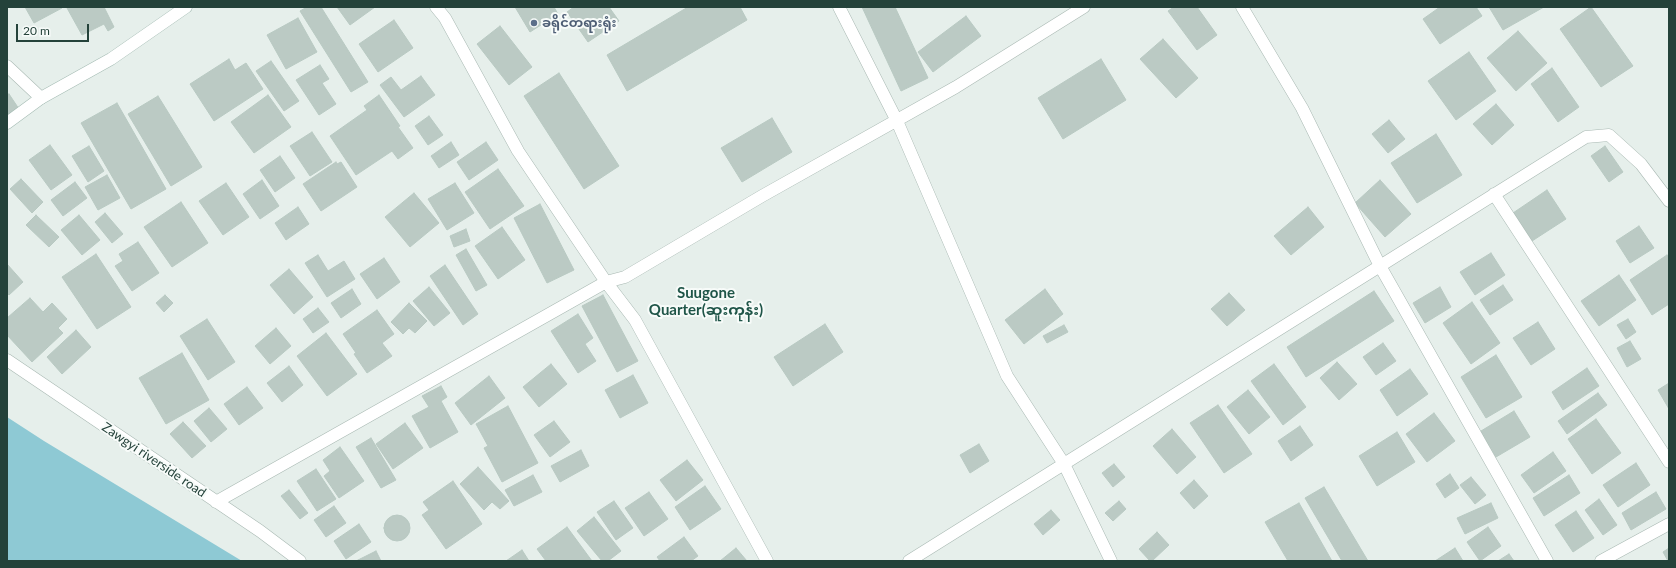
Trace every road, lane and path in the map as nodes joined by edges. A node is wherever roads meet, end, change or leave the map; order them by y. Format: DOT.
graph roads {
  1 [pos="186,7"];
  2 [pos="436,7"];
  3 [pos="839,7"];
  4 [pos="1084,7"];
  5 [pos="1242,7"];
  6 [pos="7,66"];
  7 [pos="42,98"];
  8 [pos="897,121"];
  9 [pos="7,122"];
  10 [pos="1494,194"];
  11 [pos="1669,201"];
  12 [pos="1380,266"];
  13 [pos="606,282"];
  14 [pos="7,360"];
  15 [pos="1669,462"];
  16 [pos="1064,464"];
  17 [pos="216,502"];
  18 [pos="1669,524"];
  19 [pos="300,561"];
  20 [pos="767,561"];
  21 [pos="909,561"];
  22 [pos="1111,561"];
  23 [pos="1547,561"];
  24 [pos="1601,561"];
  1 -- 7 [label="street"];
  2 -- 13 [label="street"];
  3 -- 8 [label="street"];
  4 -- 8 [label="street"];
  5 -- 12 [label="street"];
  6 -- 7 [label="street"];
  7 -- 9 [label="street"];
  8 -- 13 [label="street"];
  8 -- 16 [label="street"];
  10 -- 11 [label="street"];
  10 -- 12 [label="street"];
  10 -- 15 [label="street"];
  12 -- 16 [label="street"];
  12 -- 23 [label="street"];
  13 -- 17 [label="street"];
  13 -- 20 [label="street"];
  14 -- 17 [label="street, Zawgyi riverside road"];
  16 -- 21 [label="street"];
  16 -- 22 [label="street"];
  17 -- 19 [label="street, Zawgyi riverside road"];
  18 -- 24 [label="street"];
}
